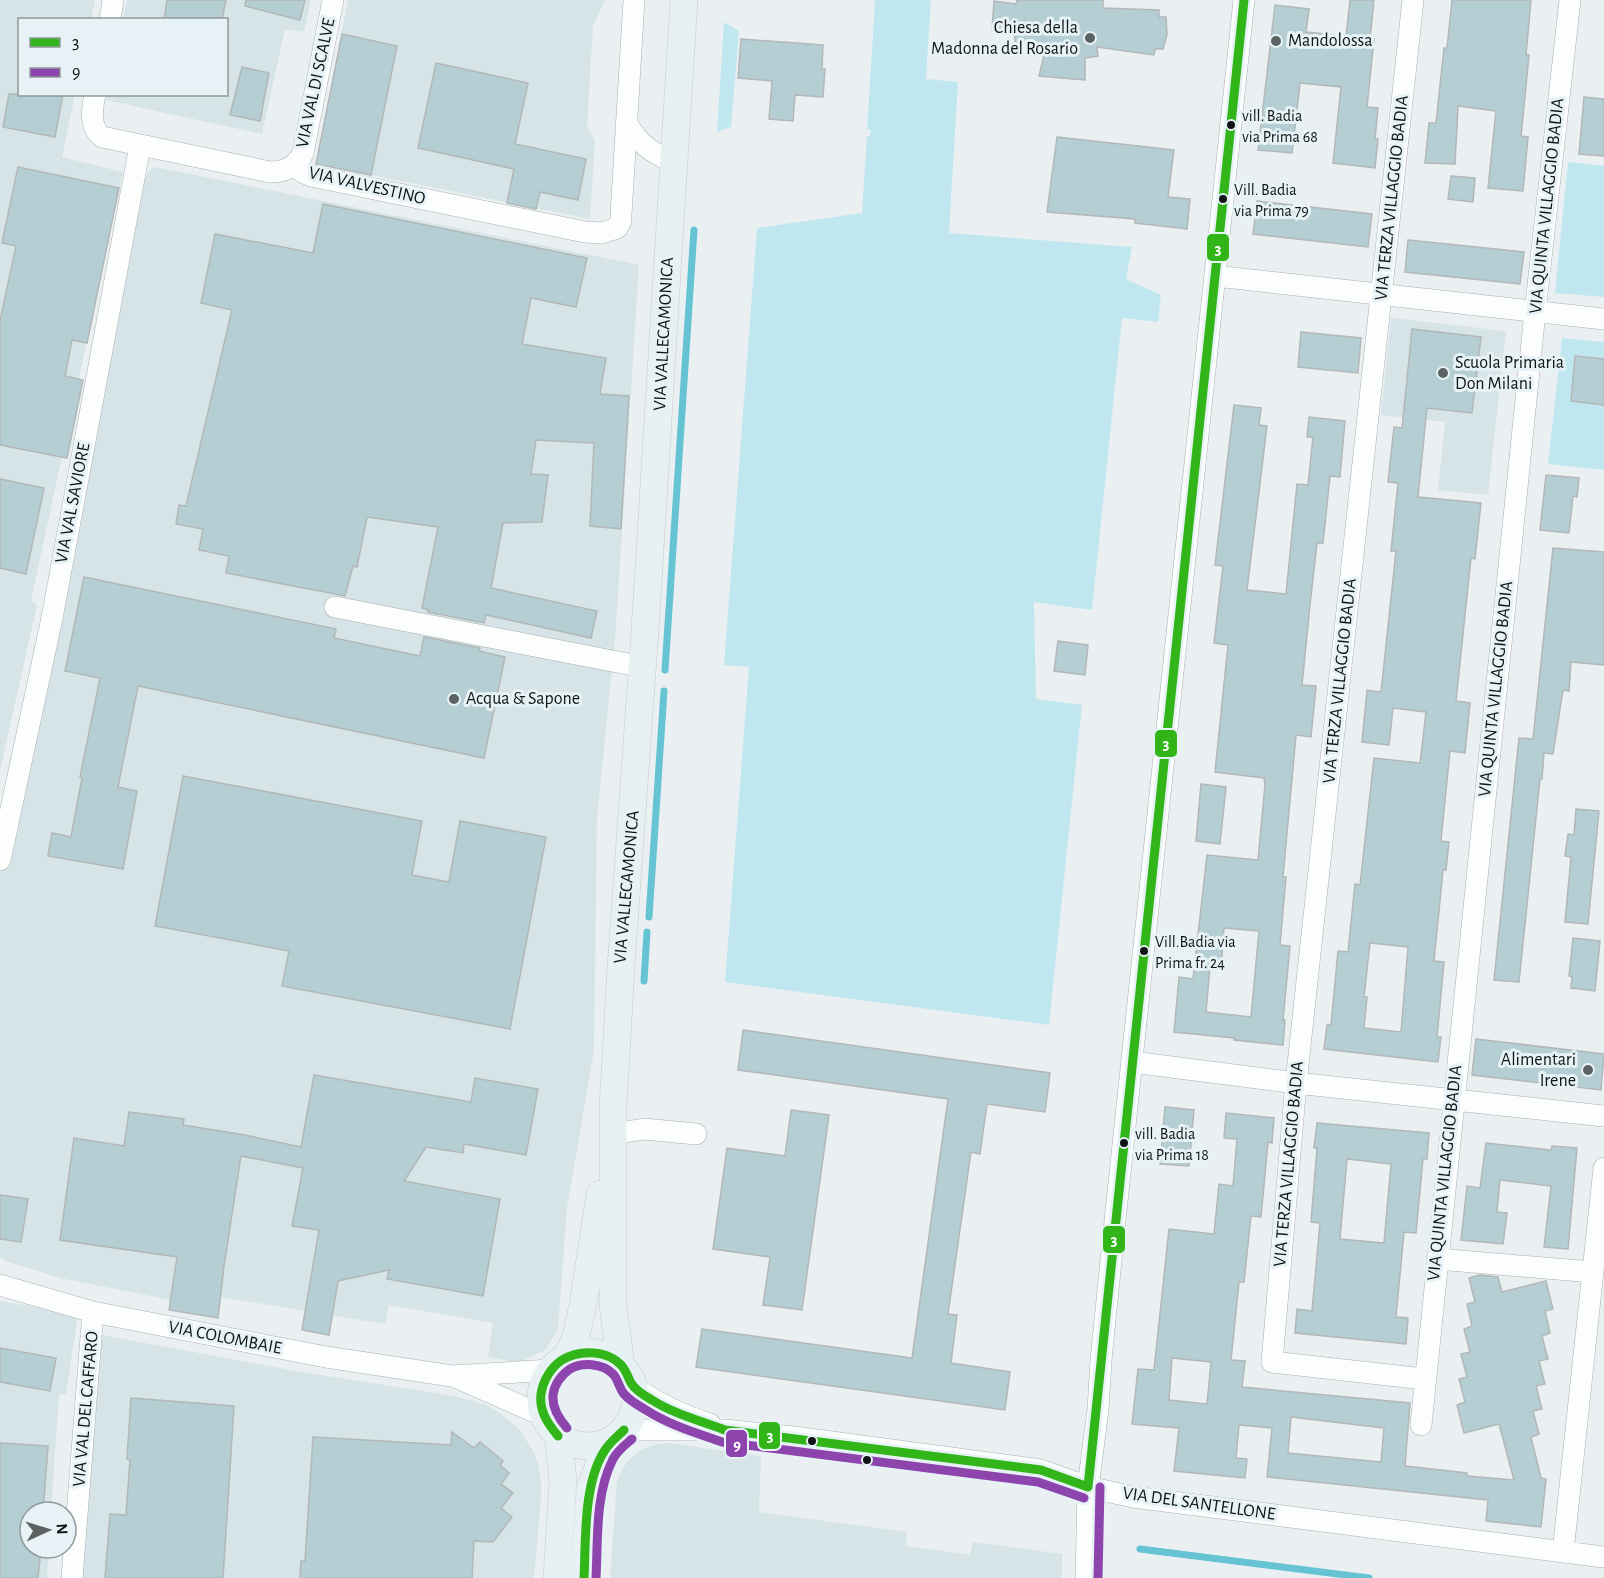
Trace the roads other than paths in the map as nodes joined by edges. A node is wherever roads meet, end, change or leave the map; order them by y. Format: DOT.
graph roads {
  1 [pos="114,0"];
  2 [pos="333,0"];
  3 [pos="634,0"];
  4 [pos="684,0"];
  5 [pos="1244,0"];
  6 [pos="1413,0"];
  7 [pos="1570,0"];
  8 [pos="110,18"];
  9 [pos="95,96"];
  10 [pos="627,123"];
  11 [pos="140,146"];
  12 [pos="674,163"];
  13 [pos="295,164"];
  14 [pos="1215,276"];
  15 [pos="1382,294"];
  16 [pos="1535,312"];
  17 [pos="1604,319"];
  18 [pos="335,607"];
  19 [pos="643,667"];
  20 [pos="0,860"];
  21 [pos="1132,1062"];
  22 [pos="1296,1083"];
  23 [pos="1453,1099"];
  24 [pos="613,1107"];
  25 [pos="1604,1116"];
  26 [pos="613,1134"];
  27 [pos="696,1134"];
  28 [pos="1604,1168"];
  29 [pos="1437,1258"];
  30 [pos="1593,1272"];
  31 [pos="0,1285"];
  32 [pos="93,1312"];
  33 [pos="559,1363"];
  34 [pos="452,1376"];
  35 [pos="627,1376"];
  36 [pos="1424,1379"];
  37 [pos="1420,1425"];
  38 [pos="551,1426"];
  39 [pos="725,1430"];
  40 [pos="618,1435"];
  41 [pos="1088,1487"];
  42 [pos="1563,1552"];
  43 [pos="1604,1557"];
  44 [pos="72,1578"];
  45 [pos="557,1578"];
  46 [pos="584,1578"];
  47 [pos="1086,1578"];
  1 -- 8 [label="street"];
  2 -- 13 [label="street, VIA VAL DI SCALVE"];
  3 -- 10 [label="street"];
  4 -- 12 [label="main road, VIA VALLECAMONICA"];
  5 -- 14 [label="street"];
  6 -- 15 [label="street, VIA TERZA VILLAGGIO BADIA"];
  7 -- 16 [label="street, VIA QUINTA VILLAGGIO BADIA"];
  9 -- 11 [label="street, VIA VALVESTINO"];
  10 -- 12 [label="street"];
  10 -- 13 [label="street, VIA VALVESTINO"];
  11 -- 13 [label="street, VIA VALVESTINO"];
  11 -- 20 [label="street, VIA VAL SAVIORE"];
  12 -- 19 [label="main road, VIA VALLECAMONICA"];
  14 -- 15 [label="street"];
  14 -- 21 [label="street"];
  15 -- 16 [label="street"];
  15 -- 22 [label="street, VIA TERZA VILLAGGIO BADIA"];
  16 -- 17 [label="street"];
  16 -- 23 [label="street, VIA QUINTA VILLAGGIO BADIA"];
  18 -- 19 [label="street"];
  19 -- 24 [label="main road, VIA VALLECAMONICA"];
  21 -- 22 [label="street"];
  21 -- 41 [label="street"];
  22 -- 23 [label="street"];
  22 -- 36 [label="street, VIA TERZA VILLAGGIO BADIA"];
  23 -- 25 [label="street"];
  23 -- 29 [label="street, VIA QUINTA VILLAGGIO BADIA"];
  24 -- 26 [label="main road, VIA VALLECAMONICA"];
  24 -- 33 [label="main road, VIA VALLECAMONICA"];
  26 -- 27 [label="street"];
  26 -- 35 [label="main road, VIA VALLECAMONICA"];
  28 -- 30 [label="street"];
  29 -- 30 [label="street"];
  29 -- 36 [label="street, VIA QUINTA VILLAGGIO BADIA"];
  30 -- 42 [label="street"];
  31 -- 32 [label="street, VIA COLOMBAIE"];
  32 -- 34 [label="street, VIA COLOMBAIE"];
  32 -- 44 [label="street, VIA VAL DEL CAFFARO"];
  33 -- 34 [label="street, VIA COLOMBAIE"];
  33 -- 35 [label="main road"];
  33 -- 38 [label="main road"];
  34 -- 38 [label="street, VIA COLOMBAIE"];
  35 -- 39 [label="street, VIA DEL SANTELLONE"];
  35 -- 40 [label="main road"];
  36 -- 37 [label="street, VIA QUINTA VILLAGGIO BADIA"];
  38 -- 40 [label="main road"];
  38 -- 45 [label="main road"];
  39 -- 40 [label="street, VIA DEL SANTELLONE"];
  39 -- 41 [label="street, VIA DEL SANTELLONE"];
  40 -- 46 [label="main road"];
  41 -- 42 [label="street, VIA DEL SANTELLONE"];
  41 -- 47 [label="street"];
  42 -- 43 [label="street, VIA DEL SANTELLONE"];
}
